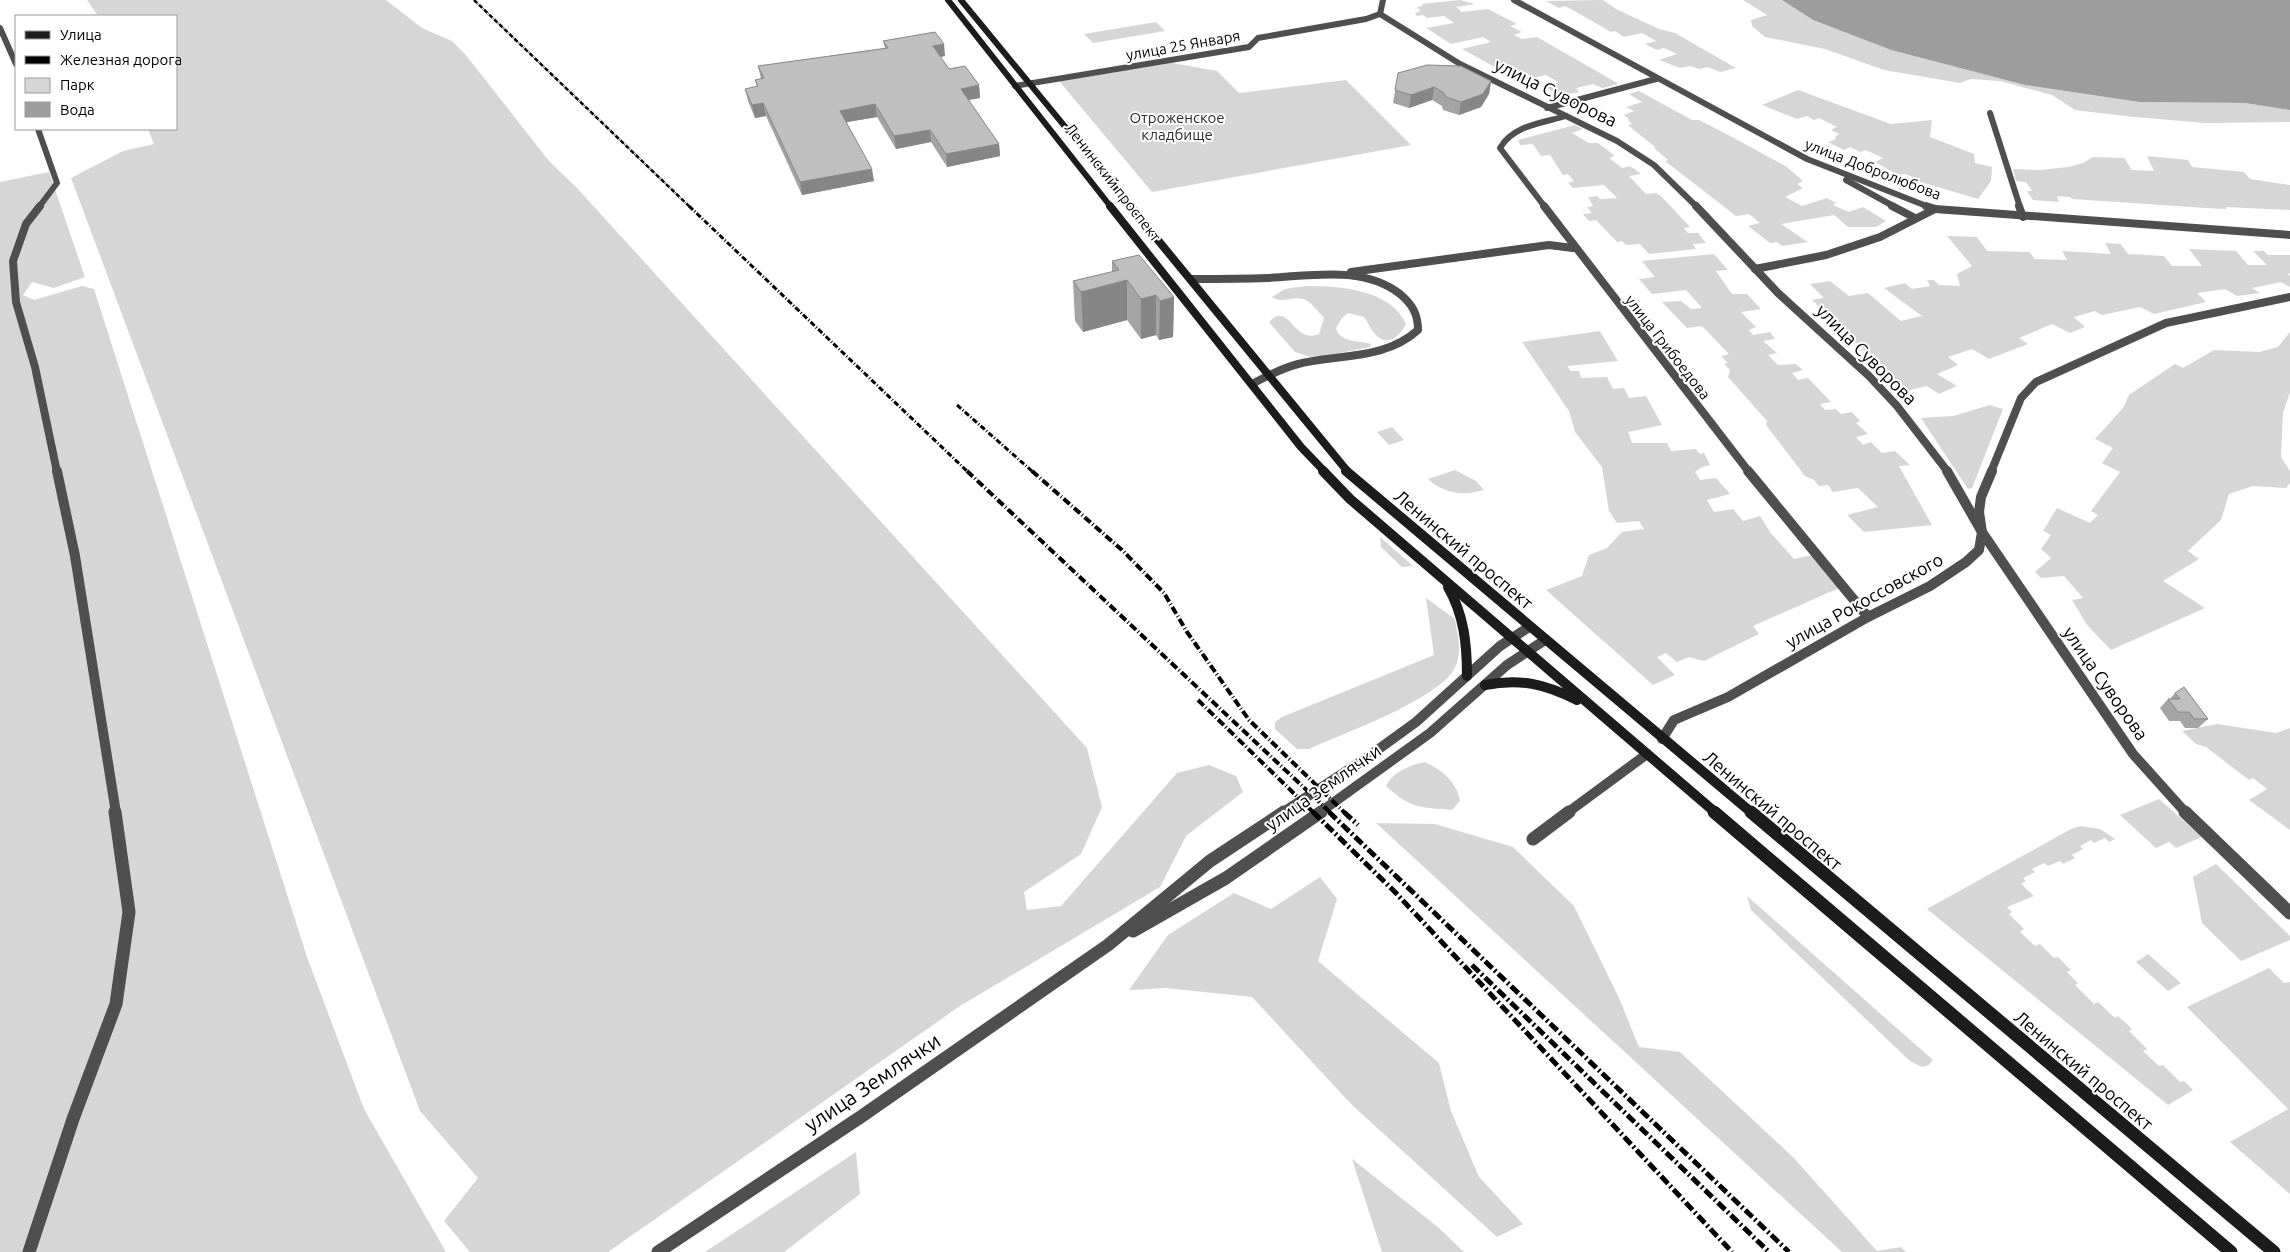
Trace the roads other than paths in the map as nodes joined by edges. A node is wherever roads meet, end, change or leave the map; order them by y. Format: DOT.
graph roads {
  1 [pos="948,0"];
  2 [pos="960,0"];
  3 [pos="1383,0"];
  4 [pos="1514,0"];
  5 [pos="1380,14"];
  6 [pos="0,28"];
  7 [pos="15,62"];
  8 [pos="1656,79"];
  9 [pos="1029,84"];
  10 [pos="1015,86"];
  11 [pos="1547,108"];
  12 [pos="1990,113"];
  13 [pos="1566,116"];
  14 [pos="38,130"];
  15 [pos="1807,159"];
  16 [pos="1935,209"];
  17 [pos="2023,217"];
  18 [pos="1915,218"];
  19 [pos="2290,235"];
  20 [pos="1573,248"];
  21 [pos="1158,264"];
  22 [pos="1400,265"];
  23 [pos="1755,269"];
  24 [pos="1338,275"];
  25 [pos="1191,279"];
  26 [pos="1398,291"];
  27 [pos="2290,297"];
  28 [pos="1270,375"];
  29 [pos="1252,384"];
  30 [pos="1982,532"];
  31 [pos="1439,577"];
  32 [pos="1868,617"];
  33 [pos="1529,626"];
  34 [pos="1510,638"];
  35 [pos="1545,640"];
  36 [pos="1526,652"];
  37 [pos="1467,676"];
  38 [pos="1485,684"];
  39 [pos="1594,710"];
  40 [pos="1662,739"];
  41 [pos="1646,754"];
  42 [pos="1533,838"];
  43 [pos="2290,913"];
  44 [pos="1108,945"];
  45 [pos="29,1252"];
  46 [pos="658,1252"];
  47 [pos="2231,1252"];
  48 [pos="2274,1252"];
  1 -- 10 [label="main road, Ленинский проспект"];
  2 -- 9 [label="main road, Ленинский проспект"];
  3 -- 5 [label="street"];
  4 -- 8 [label="street, улица Добролюбова"];
  5 -- 9 [label="street, улица 25 Января"];
  5 -- 11 [label="street, улица Суворова"];
  6 -- 7 [label="street"];
  8 -- 11 [label="street"];
  8 -- 15 [label="street, улица Добролюбова"];
  9 -- 10 [label="street, улица 25 Января"];
  9 -- 25 [label="main road, Ленинский проспект"];
  10 -- 21 [label="main road, Ленинский проспект"];
  11 -- 13 [label="street, улица Суворова"];
  12 -- 17 [label="street"];
  13 -- 20 [label="street, улица Грибоедова"];
  13 -- 23 [label="street, улица Суворова"];
  14 -- 45 [label="street"];
  15 -- 16 [label="street, улица Добролюбова"];
  15 -- 18 [label="street"];
  16 -- 17 [label="street, улица Добролюбова"];
  16 -- 18 [label="street"];
  17 -- 19 [label="street, улица Добролюбова"];
  18 -- 23 [label="street"];
  20 -- 22 [label="street"];
  20 -- 32 [label="street, улица Грибоедова"];
  21 -- 25 [label="main road"];
  21 -- 29 [label="main road, Ленинский проспект"];
  22 -- 24 [label="street"];
  22 -- 26 [label="street"];
  23 -- 30 [label="street, улица Суворова"];
  24 -- 25 [label="street"];
  24 -- 26 [label="street"];
  25 -- 28 [label="main road, Ленинский проспект"];
  26 -- 28 [label="street"];
  27 -- 30 [label="street, улица Рокоссовского"];
  28 -- 29 [label="street"];
  28 -- 33 [label="main road, Ленинский проспект"];
  29 -- 31 [label="main road, Ленинский проспект"];
  30 -- 32 [label="street, улица Рокоссовского"];
  30 -- 43 [label="street, улица Суворова"];
  31 -- 34 [label="main road, Ленинский проспект"];
  31 -- 37 [label="main road"];
  32 -- 40 [label="street, улица Рокоссовского"];
  33 -- 34 [label="street, улица Землячки"];
  33 -- 35 [label="main road, Ленинский проспект"];
  34 -- 36 [label="main road, Ленинский проспект"];
  34 -- 37 [label="street, улица Землячки"];
  35 -- 36 [label="street, улица Землячки"];
  35 -- 40 [label="main road, Ленинский проспект"];
  36 -- 38 [label="street, улица Землячки"];
  36 -- 39 [label="main road, Ленинский проспект"];
  37 -- 44 [label="street, улица Землячки"];
  38 -- 39 [label="main road"];
  38 -- 44 [label="street, улица Землячки"];
  39 -- 41 [label="main road, Ленинский проспект"];
  40 -- 48 [label="main road, Ленинский проспект"];
  41 -- 42 [label="street"];
  41 -- 47 [label="main road, Ленинский проспект"];
  44 -- 46 [label="street, улица Землячки"];
}
